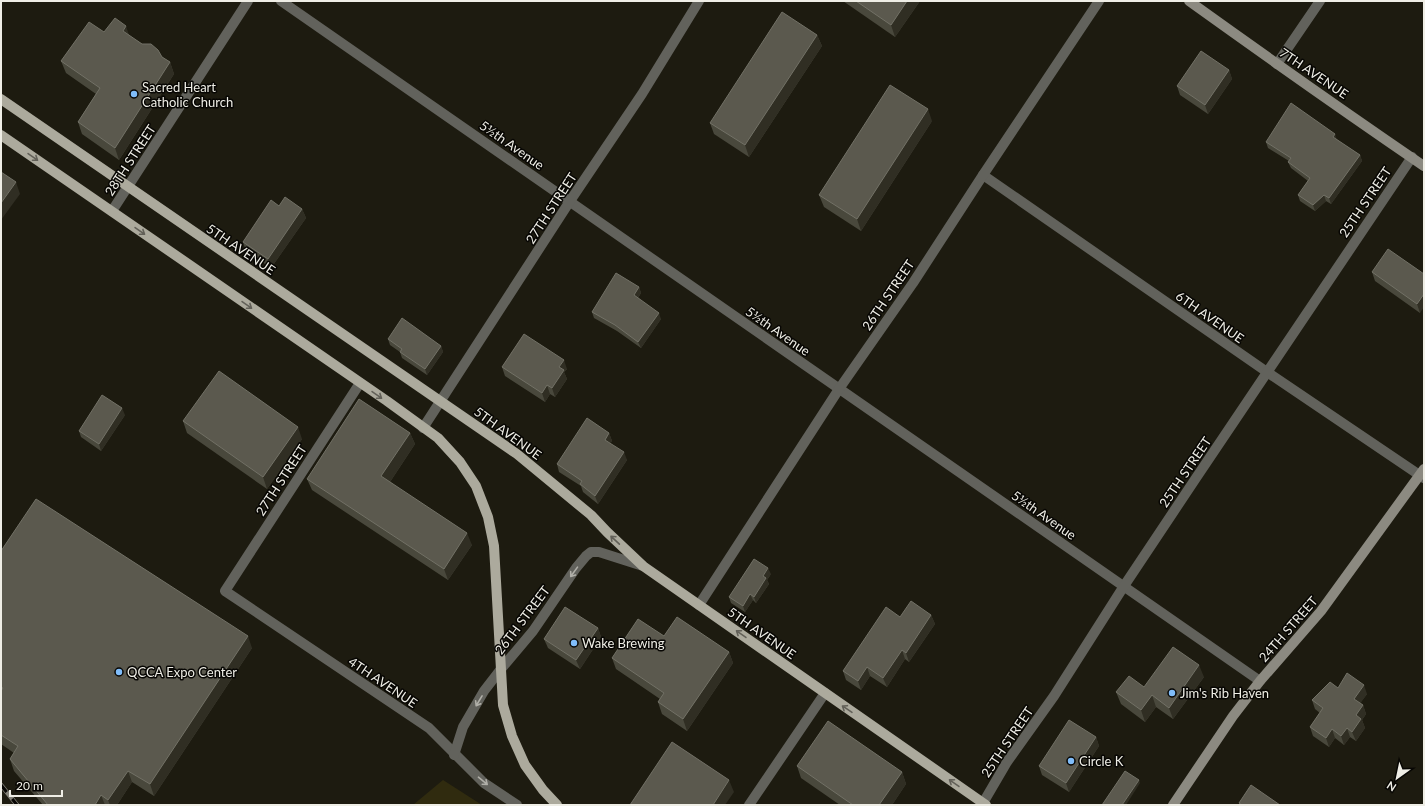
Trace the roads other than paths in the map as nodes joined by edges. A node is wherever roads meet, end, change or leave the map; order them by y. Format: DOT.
graph roads {
  1 [pos="248,1"];
  2 [pos="282,1"];
  3 [pos="699,1"];
  4 [pos="1100,1"];
  5 [pos="1189,1"];
  6 [pos="1320,1"];
  7 [pos="1277,64"];
  8 [pos="1,99"];
  9 [pos="1,135"];
  10 [pos="1412,158"];
  11 [pos="1424,166"];
  12 [pos="983,175"];
  13 [pos="128,187"];
  14 [pos="570,201"];
  15 [pos="112,212"];
  16 [pos="1267,372"];
  17 [pos="360,383"];
  18 [pos="839,389"];
  19 [pos="441,401"];
  20 [pos="423,428"];
  21 [pos="1423,474"];
  22 [pos="643,566"];
  23 [pos="1124,586"];
  24 [pos="224,591"];
  25 [pos="699,605"];
  26 [pos="501,668"];
  27 [pos="1260,681"];
  28 [pos="825,693"];
  29 [pos="454,755"];
  30 [pos="985,804"];
  31 [pos="517,805"];
  32 [pos="557,805"];
  33 [pos="749,805"];
  34 [pos="1173,805"];
  1 -- 13 [label="street, 28TH STREET"];
  2 -- 14 [label="street, 5½th Avenue"];
  3 -- 14 [label="street, 27TH STREET"];
  4 -- 12 [label="street, 26TH STREET"];
  5 -- 7 [label="street, 7TH AVENUE"];
  6 -- 7 [label="street"];
  7 -- 10 [label="street, 7TH AVENUE"];
  8 -- 13 [label="main road, 5TH AVENUE"];
  9 -- 15 [label="main road, one-way"];
  10 -- 11 [label="street, 7TH AVENUE"];
  10 -- 16 [label="street, 25TH STREET"];
  12 -- 16 [label="street, 6TH AVENUE"];
  12 -- 18 [label="street, 26TH STREET"];
  13 -- 15 [label="street, 28TH STREET"];
  13 -- 19 [label="main road, 5TH AVENUE"];
  14 -- 18 [label="street, 5½th Avenue"];
  14 -- 19 [label="street, 27TH STREET"];
  15 -- 17 [label="main road, one-way"];
  16 -- 21 [label="street, 6TH AVENUE"];
  16 -- 23 [label="street, 25TH STREET"];
  17 -- 20 [label="main road, one-way"];
  17 -- 24 [label="street, 27TH STREET"];
  18 -- 23 [label="street, 5½th Avenue"];
  18 -- 25 [label="street, 26TH STREET"];
  19 -- 20 [label="street, 27TH STREET"];
  22 -- 19 [label="main road, 5TH AVENUE, one-way"];
  20 -- 26 [label="main road"];
  21 -- 27 [label="street, 24TH STREET"];
  22 -- 25 [label="main road, 5TH AVENUE"];
  22 -- 26 [label="street, 26TH STREET, one-way"];
  23 -- 27 [label="street, 5½th Avenue"];
  23 -- 30 [label="street, 25TH STREET"];
  24 -- 29 [label="street, 4TH AVENUE"];
  28 -- 25 [label="main road, 5TH AVENUE, one-way"];
  26 -- 29 [label="street, 26TH STREET, one-way"];
  26 -- 32 [label="main road"];
  27 -- 34 [label="street, 24TH STREET"];
  30 -- 28 [label="main road, 5TH AVENUE, one-way"];
  28 -- 33 [label="street"];
  29 -- 31 [label="street, 4TH AVENUE, one-way"];
}
